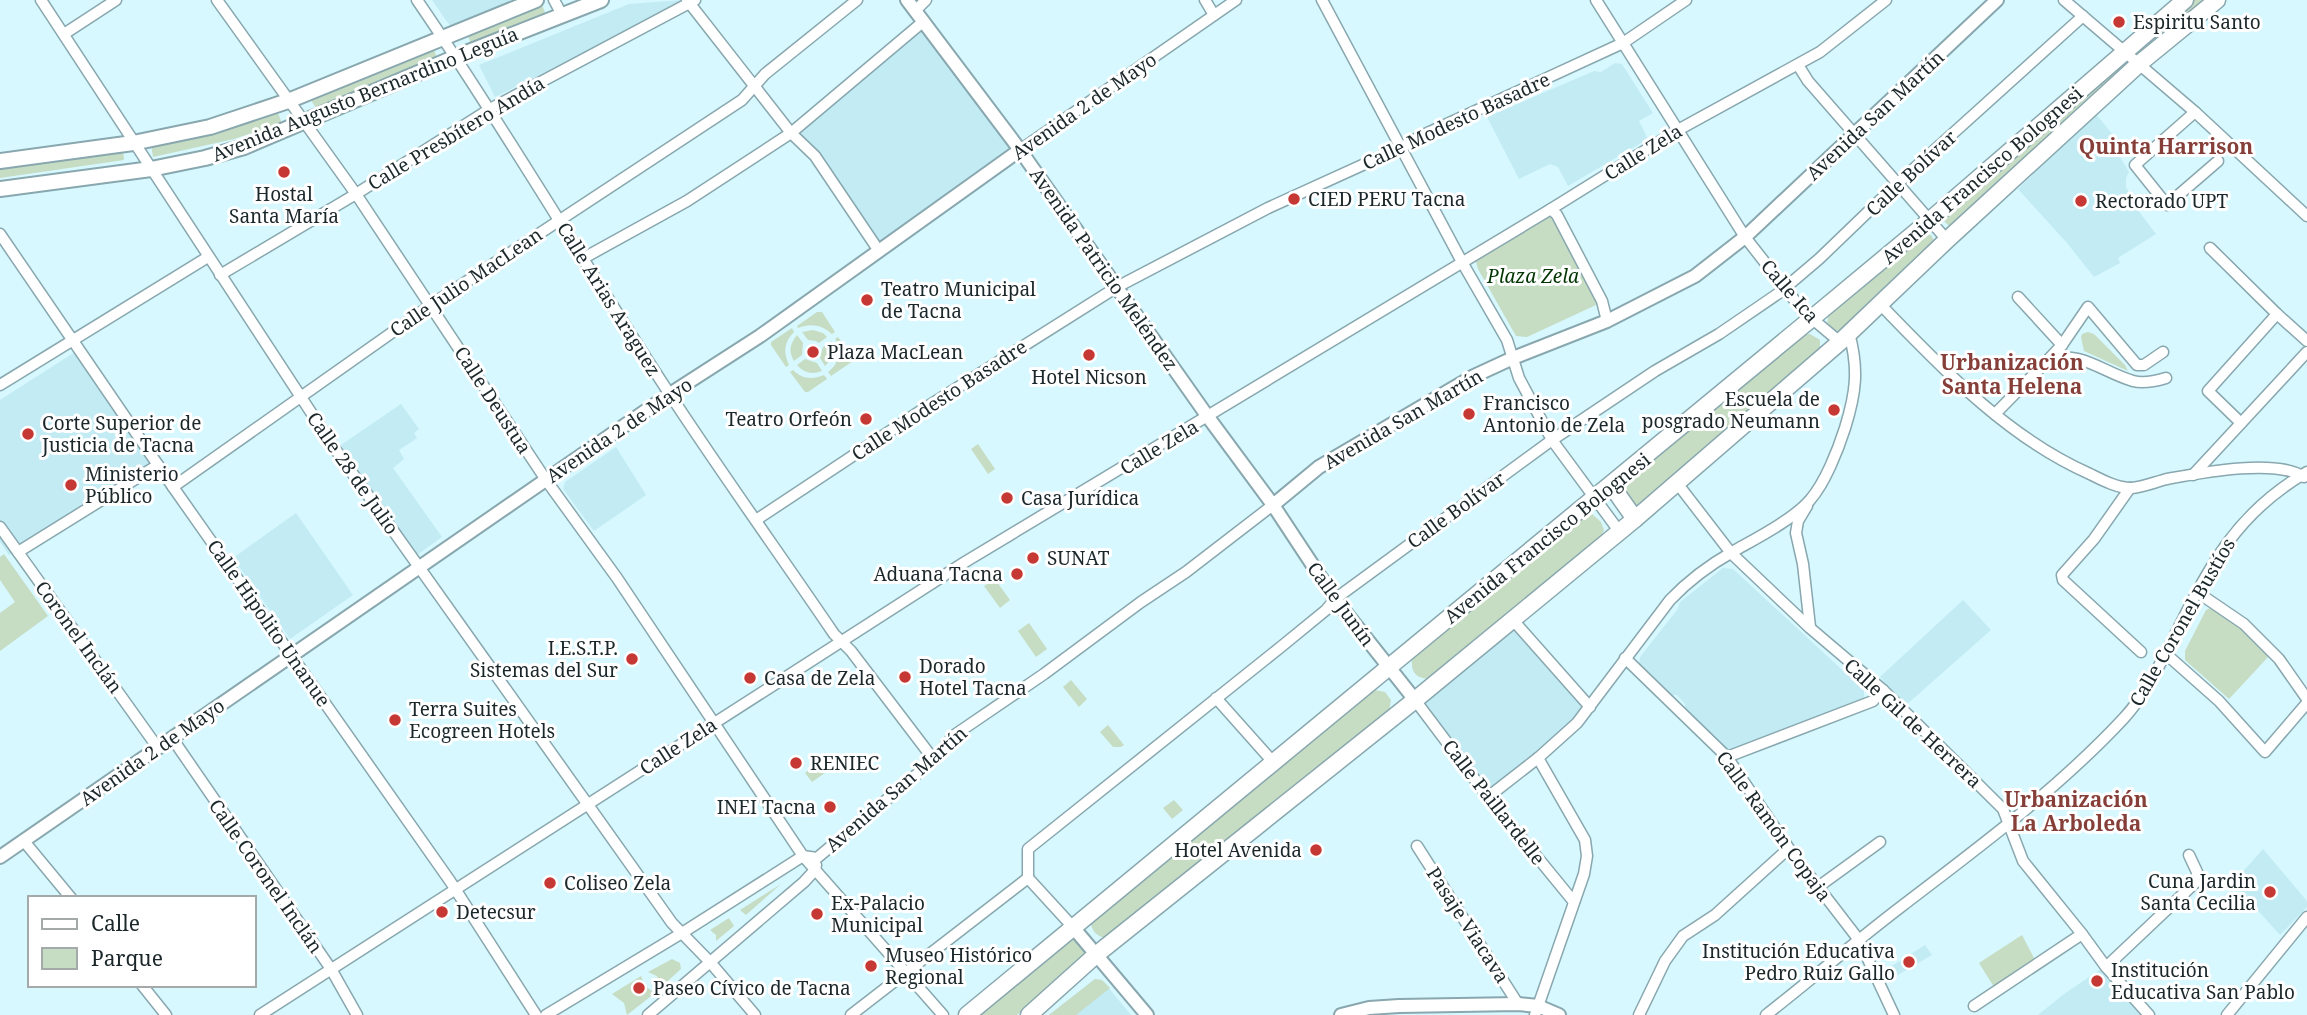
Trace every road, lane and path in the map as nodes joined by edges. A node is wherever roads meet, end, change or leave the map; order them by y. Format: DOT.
graph roads {
  1 [pos="41,0"];
  2 [pos="116,0"];
  3 [pos="217,0"];
  4 [pos="417,0"];
  5 [pos="536,0"];
  6 [pos="554,0"];
  7 [pos="601,0"];
  8 [pos="857,0"];
  9 [pos="926,0"];
  10 [pos="1205,0"];
  11 [pos="1236,0"];
  12 [pos="1322,0"];
  13 [pos="1596,0"];
  14 [pos="1686,0"];
  15 [pos="1885,0"];
  16 [pos="1997,0"];
  17 [pos="2064,0"];
  18 [pos="2185,0"];
  19 [pos="2217,0"];
  20 [pos="690,2"];
  21 [pos="915,10"];
  22 [pos="562,15"];
  23 [pos="1214,15"];
  24 [pos="2083,16"];
  25 [pos="64,34"];
  26 [pos="443,38"];
  27 [pos="1623,43"];
  28 [pos="2124,53"];
  29 [pos="456,57"];
  30 [pos="2140,63"];
  31 [pos="1798,65"];
  32 [pos="755,86"];
  33 [pos="288,101"];
  34 [pos="490,109"];
  35 [pos="2195,112"];
  36 [pos="303,122"];
  37 [pos="1678,130"];
  38 [pos="791,134"];
  39 [pos="1855,135"];
  40 [pos="133,143"];
  41 [pos="1402,148"];
  42 [pos="1020,150"];
  43 [pos="0,161"];
  44 [pos="2218,161"];
  45 [pos="151,169"];
  46 [pos="1898,183"];
  47 [pos="0,189"];
  48 [pos="356,194"];
  49 [pos="1551,209"];
  50 [pos="2307,216"];
  51 [pos="559,220"];
  52 [pos="1929,221"];
  53 [pos="0,234"];
  54 [pos="1745,237"];
  55 [pos="1947,240"];
  56 [pos="2210,248"];
  57 [pos="879,251"];
  58 [pos="208,257"];
  59 [pos="582,259"];
  60 [pos="1462,262"];
  61 [pos="220,275"];
  62 [pos="1117,287"];
  63 [pos="1785,287"];
  64 [pos="2018,297"];
  65 [pos="1879,303"];
  66 [pos="430,305"];
  67 [pos="2277,314"];
  68 [pos="1811,319"];
  69 [pos="1607,321"];
  70 [pos="1844,338"];
  71 [pos="2307,341"];
  72 [pos="73,342"];
  73 [pos="2063,345"];
  74 [pos="2162,352"];
  75 [pos="2307,352"];
  76 [pos="1513,358"];
  77 [pos="2048,360"];
  78 [pos="2166,378"];
  79 [pos="0,385"];
  80 [pos="670,394"];
  81 [pos="300,396"];
  82 [pos="1995,414"];
  83 [pos="1208,417"];
  84 [pos="2241,423"];
  85 [pos="1552,440"];
  86 [pos="158,465"];
  87 [pos="2193,475"];
  88 [pos="2305,475"];
  89 [pos="546,480"];
  90 [pos="1676,484"];
  91 [pos="1611,485"];
  92 [pos="173,487"];
  93 [pos="2130,488"];
  94 [pos="1595,498"];
  95 [pos="1810,501"];
  96 [pos="1273,505"];
  97 [pos="1635,519"];
  98 [pos="756,520"];
  99 [pos="0,527"];
  100 [pos="1619,531"];
  101 [pos="18,552"];
  102 [pos="1731,553"];
  103 [pos="419,568"];
  104 [pos="2197,592"];
  105 [pos="1335,599"];
  106 [pos="1512,619"];
  107 [pos="1810,628"];
  108 [pos="842,641"];
  109 [pos="2141,652"];
  110 [pos="2166,654"];
  111 [pos="292,655"];
  112 [pos="1625,658"];
  113 [pos="1388,668"];
  114 [pos="1883,690"];
  115 [pos="1216,698"];
  116 [pos="1415,700"];
  117 [pos="2307,701"];
  118 [pos="1590,707"];
  119 [pos="715,722"];
  120 [pos="172,738"];
  121 [pos="158,748"];
  122 [pos="1727,757"];
  123 [pos="1538,758"];
  124 [pos="934,760"];
  125 [pos="1273,762"];
  126 [pos="1488,797"];
  127 [pos="587,806"];
  128 [pos="2010,823"];
  129 [pos="23,841"];
  130 [pos="1880,842"];
  131 [pos="1417,846"];
  132 [pos="1788,849"];
  133 [pos="2189,855"];
  134 [pos="803,856"];
  135 [pos="0,857"];
  136 [pos="817,858"];
  137 [pos="815,870"];
  138 [pos="1028,877"];
  139 [pos="1818,887"];
  140 [pos="454,890"];
  141 [pos="69,896"];
  142 [pos="1574,902"];
  143 [pos="2307,917"];
  144 [pos="1073,926"];
  145 [pos="682,933"];
  146 [pos="2082,934"];
  147 [pos="1859,940"];
  148 [pos="1097,954"];
  149 [pos="710,962"];
  150 [pos="2106,968"];
  151 [pos="331,969"];
  152 [pos="906,972"];
  153 [pos="144,987"];
  154 [pos="1518,1004"];
  155 [pos="1974,1006"];
  156 [pos="1536,1010"];
  157 [pos="2229,1014"];
  158 [pos="166,1015"];
  159 [pos="260,1015"];
  160 [pos="357,1015"];
  161 [pos="536,1015"];
  162 [pos="546,1015"];
  163 [pos="648,1015"];
  164 [pos="755,1015"];
  165 [pos="851,1015"];
  166 [pos="943,1015"];
  167 [pos="967,1015"];
  168 [pos="1028,1015"];
  169 [pos="1147,1015"];
  170 [pos="1341,1015"];
  171 [pos="1559,1015"];
  172 [pos="1639,1015"];
  173 [pos="1766,1015"];
  174 [pos="1894,1015"];
  175 [pos="2149,1015"];
  1 -- 25 [label="street, Calle 28 de Julio"];
  2 -- 25 [label="street"];
  3 -- 33 [label="street, Calle Deustua"];
  4 -- 26 [label="street, Calle Arias Araguez"];
  5 -- 26 [label="main road, Avenida Augusto Bernardino Leguía"];
  6 -- 22 [label="street"];
  7 -- 22 [label="main road, Avenida Augusto Bernardino Leguía"];
  8 -- 32 [label="street, Calle Julio MacLean"];
  9 -- 21 [label="street"];
  10 -- 23 [label="street"];
  11 -- 23 [label="street, Avenida 2 de Mayo"];
  12 -- 41 [label="street"];
  13 -- 27 [label="street, Calle Ica"];
  14 -- 27 [label="street, Calle Modesto Basadre"];
  15 -- 31 [label="street, Calle Zela"];
  16 -- 39 [label="street, Avenida San Martín"];
  17 -- 24 [label="street"];
  18 -- 28 [label="main road, Avenida Francisco Bolognesi"];
  19 -- 30 [label="main road, Avenida Francisco Bolognesi"];
  20 -- 32 [label="street"];
  20 -- 34 [label="street, Calle Presbítero Andía"];
  21 -- 38 [label="street"];
  21 -- 42 [label="street, Avenida Patricio Meléndez"];
  22 -- 29 [label="main road, Avenida Augusto Bernardino Leguía"];
  23 -- 42 [label="street, Avenida 2 de Mayo"];
  24 -- 28 [label="street"];
  24 -- 46 [label="street, Calle Bolívar"];
  25 -- 40 [label="street, Calle 28 de Julio"];
  26 -- 29 [label="street, Calle Arias Araguez"];
  26 -- 33 [label="main road, Avenida Augusto Bernardino Leguía"];
  27 -- 37 [label="street, Calle Ica"];
  27 -- 41 [label="street, Calle Modesto Basadre"];
  28 -- 30 [label="street"];
  28 -- 52 [label="main road, Avenida Francisco Bolognesi"];
  29 -- 34 [label="street, Calle Arias Araguez"];
  29 -- 36 [label="main road, Avenida Augusto Bernardino Leguía"];
  30 -- 35 [label="street"];
  30 -- 55 [label="main road, Avenida Francisco Bolognesi"];
  31 -- 37 [label="street, Calle Zela"];
  31 -- 39 [label="street"];
  32 -- 38 [label="street"];
  32 -- 51 [label="street, Calle Julio MacLean"];
  33 -- 36 [label="street, Calle Deustua"];
  33 -- 40 [label="main road, Avenida Augusto Bernardino Leguía"];
  34 -- 48 [label="street, Calle Presbítero Andía"];
  34 -- 51 [label="street, Calle Arias Araguez"];
  35 -- 44 [label="street"];
  35 -- 50 [label="street"];
  36 -- 45 [label="main road, Avenida Augusto Bernardino Leguía"];
  36 -- 48 [label="street, Calle Deustua"];
  37 -- 49 [label="street, Calle Zela"];
  37 -- 54 [label="street, Calle Ica"];
  38 -- 57 [label="street"];
  38 -- 59 [label="street"];
  39 -- 46 [label="street"];
  39 -- 54 [label="street, Avenida San Martín"];
  40 -- 43 [label="main road, Avenida Augusto Bernardino Leguía"];
  40 -- 45 [label="street, Calle 28 de Julio"];
  41 -- 60 [label="street"];
  41 -- 62 [label="street, Calle Modesto Basadre"];
  42 -- 57 [label="street, Avenida 2 de Mayo"];
  42 -- 62 [label="street, Avenida Patricio Meléndez"];
  45 -- 47 [label="main road, Avenida Augusto Bernardino Leguía"];
  45 -- 58 [label="street, Calle 28 de Julio"];
  46 -- 52 [label="street"];
  46 -- 63 [label="street, Calle Bolívar"];
  48 -- 61 [label="street, Calle Presbítero Andía"];
  48 -- 66 [label="street, Calle Deustua"];
  49 -- 60 [label="street, Calle Zela"];
  49 -- 69 [label="street"];
  51 -- 59 [label="street, Calle Arias Araguez"];
  51 -- 66 [label="street, Calle Julio MacLean"];
  52 -- 55 [label="street"];
  52 -- 68 [label="main road, Avenida Francisco Bolognesi"];
  53 -- 72 [label="street, Calle Hipolito Unanue"];
  54 -- 63 [label="street, Calle Ica"];
  54 -- 69 [label="street, Avenida San Martín"];
  55 -- 65 [label="main road, Avenida Francisco Bolognesi"];
  56 -- 67 [label="street"];
  57 -- 80 [label="street, Avenida 2 de Mayo"];
  58 -- 61 [label="street, Calle 28 de Julio"];
  58 -- 72 [label="street"];
  59 -- 80 [label="street, Calle Arias Araguez"];
  60 -- 76 [label="street"];
  60 -- 83 [label="street, Calle Zela"];
  61 -- 81 [label="street, Calle 28 de Julio"];
  62 -- 83 [label="street, Avenida Patricio Meléndez"];
  62 -- 98 [label="street, Calle Modesto Basadre"];
  63 -- 68 [label="street, Calle Ica"];
  63 -- 85 [label="street, Calle Bolívar"];
  64 -- 73 [label="street"];
  65 -- 70 [label="main road, Avenida Francisco Bolognesi"];
  65 -- 82 [label="street"];
  66 -- 81 [label="street, Calle Julio MacLean"];
  66 -- 89 [label="street, Calle Deustua"];
  67 -- 71 [label="street"];
  67 -- 84 [label="street"];
  68 -- 70 [label="street, Calle Ica"];
  68 -- 91 [label="main road, Avenida Francisco Bolognesi"];
  69 -- 76 [label="street, Avenida San Martín"];
  70 -- 90 [label="main road, Avenida Francisco Bolognesi"];
  70 -- 95 [label="street"];
  72 -- 79 [label="street"];
  72 -- 86 [label="street, Calle Hipolito Unanue"];
  73 -- 74 [label="street"];
  73 -- 77 [label="street"];
  75 -- 84 [label="street"];
  76 -- 85 [label="street"];
  76 -- 96 [label="street, Avenida San Martín"];
  77 -- 78 [label="street"];
  77 -- 82 [label="street"];
  80 -- 89 [label="street, Avenida 2 de Mayo"];
  80 -- 98 [label="street, Calle Arias Araguez"];
  81 -- 92 [label="street, Calle Julio MacLean"];
  81 -- 103 [label="street, Calle 28 de Julio"];
  82 -- 93 [label="street"];
  83 -- 96 [label="street, Avenida Patricio Meléndez"];
  83 -- 108 [label="street, Calle Zela"];
  84 -- 87 [label="street"];
  85 -- 94 [label="street"];
  85 -- 105 [label="street, Calle Bolívar"];
  86 -- 92 [label="street, Calle Hipolito Unanue"];
  86 -- 101 [label="street"];
  87 -- 88 [label="street"];
  87 -- 93 [label="street"];
  88 -- 104 [label="street, Calle Coronel Bustíos"];
  89 -- 103 [label="street, Avenida 2 de Mayo"];
  89 -- 119 [label="street, Calle Deustua"];
  90 -- 97 [label="main road, Avenida Francisco Bolognesi"];
  90 -- 102 [label="street, Calle Gil de Herrera"];
  91 -- 94 [label="main road, Avenida Francisco Bolognesi"];
  91 -- 97 [label="main road"];
  92 -- 111 [label="street, Calle Hipolito Unanue"];
  93 -- 109 [label="street"];
  94 -- 100 [label="street"];
  94 -- 113 [label="main road, Avenida Francisco Bolognesi"];
  95 -- 102 [label="street"];
  95 -- 107 [label="street"];
  96 -- 105 [label="street, Calle Junín"];
  96 -- 124 [label="street, Avenida San Martín"];
  97 -- 100 [label="main road, Avenida Francisco Bolognesi"];
  98 -- 108 [label="street, Calle Arias Araguez"];
  99 -- 101 [label="street, Coronel Inclán"];
  100 -- 106 [label="main road, Avenida Francisco Bolognesi"];
  101 -- 121 [label="street, Coronel Inclán"];
  102 -- 107 [label="street, Calle Gil de Herrera"];
  102 -- 112 [label="street"];
  103 -- 111 [label="street, Avenida 2 de Mayo"];
  103 -- 127 [label="street, Calle 28 de Julio"];
  104 -- 110 [label="street, Calle Coronel Bustíos"];
  104 -- 117 [label="street"];
  105 -- 113 [label="street, Calle Junín"];
  105 -- 115 [label="street, Calle Bolívar"];
  106 -- 116 [label="main road, Avenida Francisco Bolognesi"];
  106 -- 118 [label="street"];
  107 -- 114 [label="street, Calle Gil de Herrera"];
  108 -- 119 [label="street, Calle Zela"];
  108 -- 124 [label="street, Calle Arias Araguez"];
  110 -- 117 [label="street"];
  110 -- 128 [label="street, Calle Coronel Bustíos"];
  111 -- 120 [label="street, Avenida 2 de Mayo"];
  111 -- 140 [label="street, Calle Hipolito Unanue"];
  112 -- 118 [label="street"];
  112 -- 122 [label="street, Calle Ramón Copaja"];
  113 -- 116 [label="street, Calle Junín"];
  113 -- 125 [label="main road, Avenida Francisco Bolognesi"];
  114 -- 122 [label="street"];
  114 -- 128 [label="street, Calle Gil de Herrera"];
  115 -- 125 [label="street"];
  115 -- 138 [label="street, Calle Bolívar"];
  116 -- 126 [label="street, Calle Paillardelle"];
  116 -- 148 [label="main road, Avenida Francisco Bolognesi"];
  118 -- 123 [label="street"];
  119 -- 127 [label="street, Calle Zela"];
  119 -- 134 [label="street, Calle Deustua"];
  120 -- 121 [label="street, Avenida 2 de Mayo"];
  120 -- 151 [label="street, Calle Coronel Inclán"];
  121 -- 129 [label="street, Avenida 2 de Mayo"];
  122 -- 132 [label="street, Calle Ramón Copaja"];
  123 -- 126 [label="street"];
  123 -- 142 [label="street"];
  124 -- 136 [label="street, Avenida San Martín"];
  125 -- 144 [label="main road, Avenida Francisco Bolognesi"];
  126 -- 142 [label="street, Calle Paillardelle"];
  127 -- 140 [label="street, Calle Zela"];
  127 -- 145 [label="street, Calle 28 de Julio"];
  128 -- 146 [label="street, Calle Gil de Herrera"];
  128 -- 147 [label="street, Calle Coronel Bustíos"];
  129 -- 135 [label="street, Avenida 2 de Mayo"];
  129 -- 141 [label="street"];
  130 -- 139 [label="street"];
  131 -- 154 [label="street, Pasaje Viacava"];
  132 -- 139 [label="street, Calle Ramón Copaja"];
  132 -- 172 [label="street"];
  133 -- 150 [label="street"];
  134 -- 136 [label="street, Avenida San Martín"];
  134 -- 137 [label="street, Calle Deustua"];
  134 -- 145 [label="street, Avenida San Martín"];
  136 -- 137 [label="street, Avenida San Martín"];
  137 -- 149 [label="street, Avenida San Martín"];
  137 -- 152 [label="street, Calle Deustua"];
  138 -- 144 [label="street"];
  138 -- 152 [label="street"];
  139 -- 147 [label="street, Calle Ramón Copaja"];
  140 -- 151 [label="street, Calle Zela"];
  140 -- 161 [label="street, Calle Hipolito Unanue"];
  142 -- 156 [label="street"];
  143 -- 157 [label="street"];
  144 -- 148 [label="street"];
  144 -- 167 [label="main road, Avenida Francisco Bolognesi"];
  145 -- 149 [label="street, Calle 28 de Julio"];
  145 -- 162 [label="street, Avenida San Martín"];
  146 -- 150 [label="street, Calle Gil de Herrera"];
  146 -- 155 [label="street"];
  147 -- 173 [label="street, Calle Coronel Bustíos"];
  147 -- 174 [label="street, Calle Ramón Copaja"];
  148 -- 168 [label="main road, Avenida Francisco Bolognesi"];
  148 -- 169 [label="street"];
  149 -- 163 [label="street, Avenida San Martín"];
  149 -- 164 [label="street, Calle 28 de Julio"];
  150 -- 175 [label="street, Calle Gil de Herrera"];
  151 -- 159 [label="street, Calle Zela"];
  151 -- 160 [label="street, Calle Coronel Inclán"];
  152 -- 165 [label="street"];
  152 -- 166 [label="street, Calle Deustua"];
  153 -- 158 [label="street"];
  154 -- 156 [label="street"];
  154 -- 170 [label="street"];
  156 -- 171 [label="street"];
}
